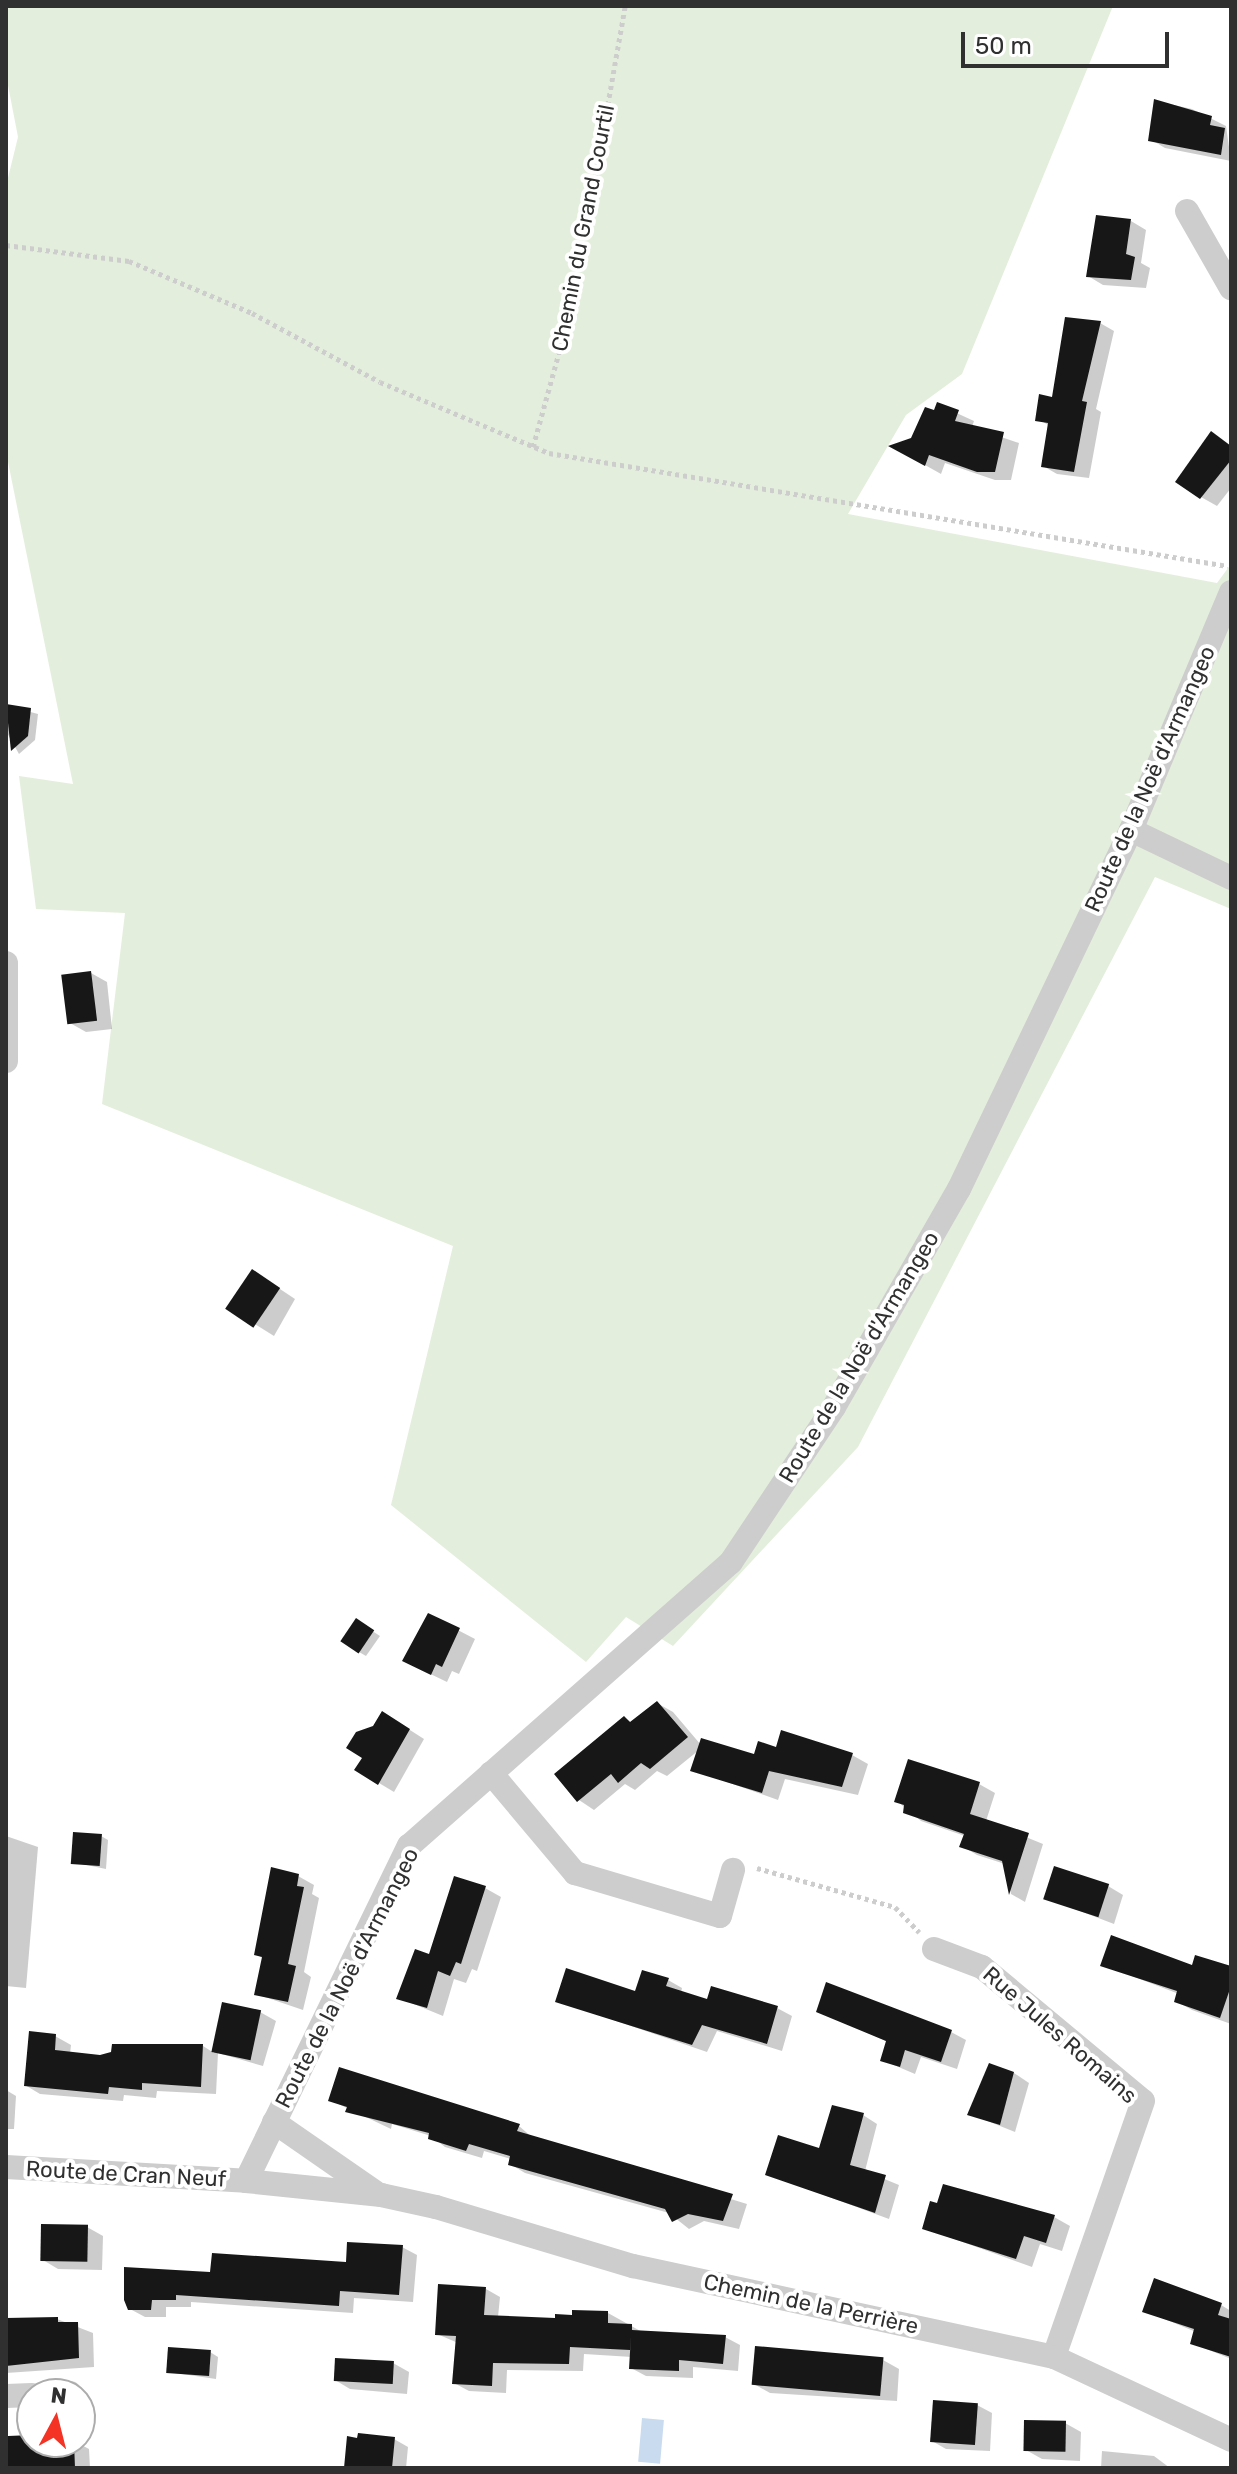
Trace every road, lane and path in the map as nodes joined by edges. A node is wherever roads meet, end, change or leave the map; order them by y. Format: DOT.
graph roads {
  1 [pos="625,6"];
  2 [pos="1187,211"];
  3 [pos="6,245"];
  4 [pos="1231,288"];
  5 [pos="533,447"];
  6 [pos="1231,567"];
  7 [pos="1231,592"];
  8 [pos="1131,830"];
  9 [pos="1231,878"];
  10 [pos="6,963"];
  11 [pos="6,1061"];
  12 [pos="491,1773"];
  13 [pos="733,1870"];
  14 [pos="934,1949"];
  15 [pos="274,2122"];
  16 [pos="6,2167"];
  17 [pos="246,2181"];
  18 [pos="381,2195"];
  19 [pos="1054,2357"];
  20 [pos="1231,2440"];
  1 -- 5 [label="path, Chemin du Grand Courtil"];
  2 -- 4 [label="street"];
  3 -- 5 [label="path"];
  5 -- 6 [label="path"];
  7 -- 8 [label="street, Route de la Noë d'Armangeo"];
  8 -- 9 [label="street"];
  8 -- 12 [label="street, Route de la Noë d'Armangeo"];
  10 -- 11 [label="street"];
  12 -- 13 [label="street"];
  12 -- 15 [label="street, Route de la Noë d'Armangeo"];
  13 -- 14 [label="path"];
  14 -- 19 [label="street, Rue Jules Romains"];
  15 -- 17 [label="street, Route de la Noë d'Armangeo"];
  15 -- 18 [label="street, Chemin de la Perrière"];
  16 -- 17 [label="street, Route de Cran Neuf"];
  17 -- 18 [label="street, Chemin de la Perrière"];
  18 -- 19 [label="street, Chemin de la Perrière"];
  19 -- 20 [label="street, Chemin de la Perrière"];
}
